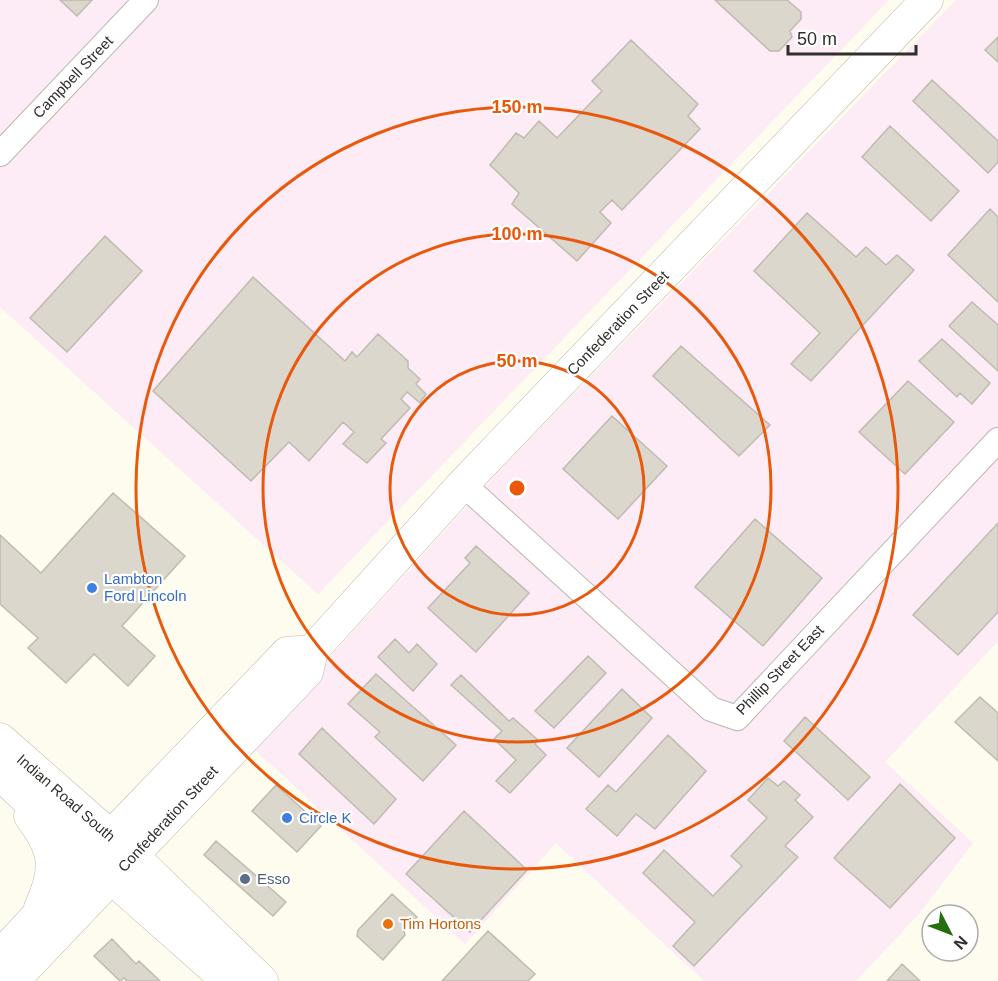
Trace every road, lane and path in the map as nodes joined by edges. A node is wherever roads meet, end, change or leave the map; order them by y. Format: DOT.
graph roads {
  1 [pos="146,0"];
  2 [pos="927,0"];
  3 [pos="0,154"];
  4 [pos="998,440"];
  5 [pos="463,484"];
  6 [pos="312,651"];
  7 [pos="0,739"];
  8 [pos="0,774"];
  9 [pos="0,780"];
  10 [pos="172,815"];
  11 [pos="111,857"];
  12 [pos="34,919"];
  13 [pos="0,956"];
  14 [pos="231,967"];
  15 [pos="13,981"];
  16 [pos="262,981"];
  1 -- 3 [label="street, Campbell Street"];
  2 -- 5 [label="main road, Confederation Street"];
  4 -- 5 [label="street, Phillip Street East"];
  5 -- 6 [label="main road, Confederation Street"];
  6 -- 10 [label="main road, Confederation Street"];
  6 -- 11 [label="main road, Confederation Street"];
  7 -- 11 [label="main road, Indian Road South"];
  8 -- 11 [label="main road, Indian Road South"];
  9 -- 12 [label="main road"];
  10 -- 11 [label="main road, Confederation Street"];
  10 -- 14 [label="main road"];
  11 -- 12 [label="main road, Confederation Street"];
  11 -- 14 [label="main road, Indian Road South"];
  11 -- 15 [label="main road, Confederation Street"];
  12 -- 13 [label="main road, Confederation Street"];
  14 -- 16 [label="main road, Indian Road South"];
}
